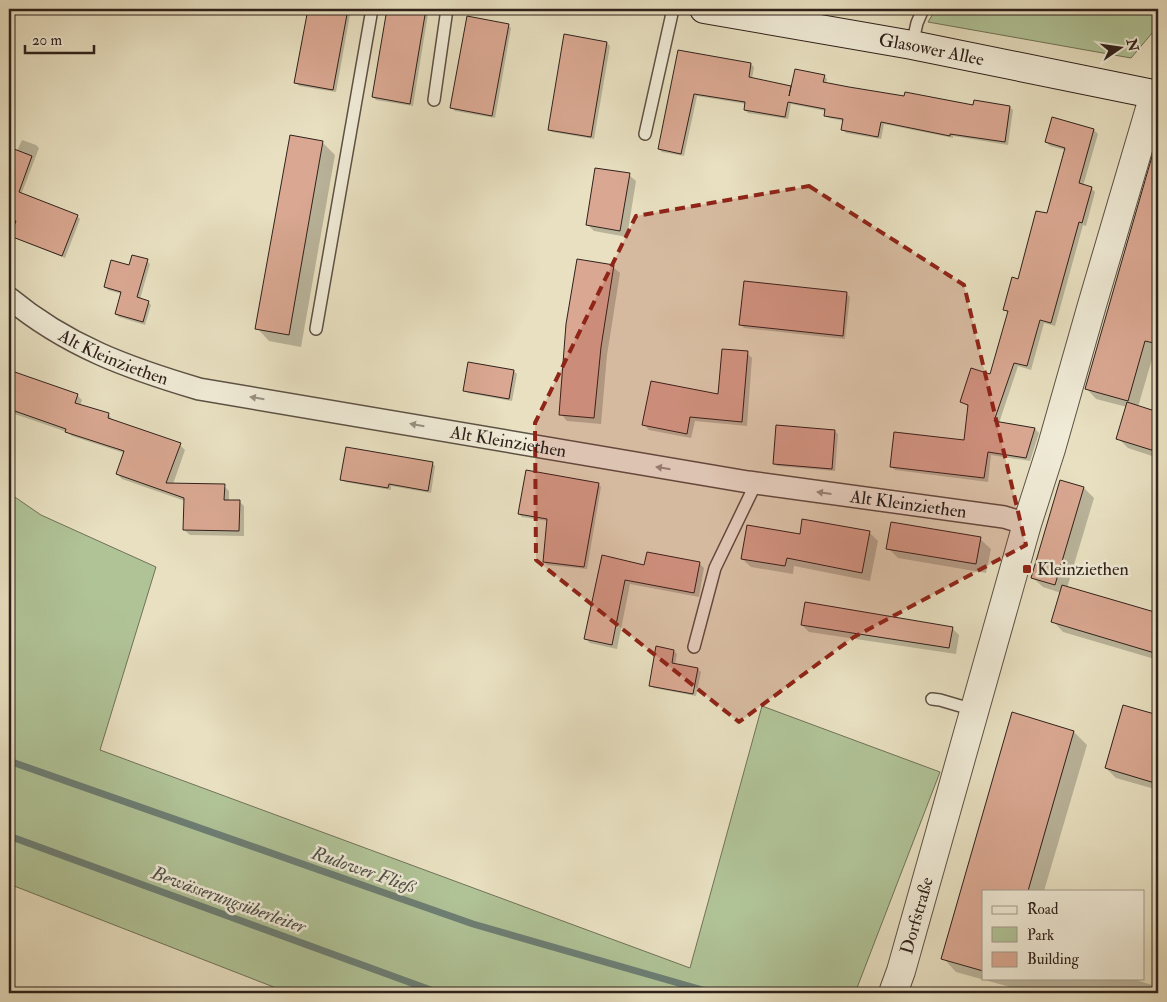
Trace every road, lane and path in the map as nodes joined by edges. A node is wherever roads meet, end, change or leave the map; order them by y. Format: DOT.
graph roads {
  1 [pos="372,9"];
  2 [pos="447,9"];
  3 [pos="673,9"];
  4 [pos="704,9"];
  5 [pos="923,9"];
  6 [pos="912,46"];
  7 [pos="1157,91"];
  8 [pos="434,100"];
  9 [pos="645,134"];
  10 [pos="9,298"];
  11 [pos="316,329"];
  12 [pos="756,483"];
  13 [pos="1027,524"];
  14 [pos="694,647"];
  15 [pos="932,700"];
  16 [pos="974,710"];
  17 [pos="893,993"];
  1 -- 11 [label="lane"];
  2 -- 8 [label="lane"];
  3 -- 9 [label="lane"];
  4 -- 6 [label="street, Glasower Allee"];
  5 -- 6 [label="lane"];
  6 -- 7 [label="street, Glasower Allee"];
  7 -- 13 [label="street"];
  12 -- 10 [label="street, Alt Kleinziethen, one-way"];
  13 -- 12 [label="street, Alt Kleinziethen, one-way"];
  12 -- 14 [label="lane"];
  13 -- 16 [label="street"];
  15 -- 16 [label="lane"];
  16 -- 17 [label="street, Dorfstraße"];
}
